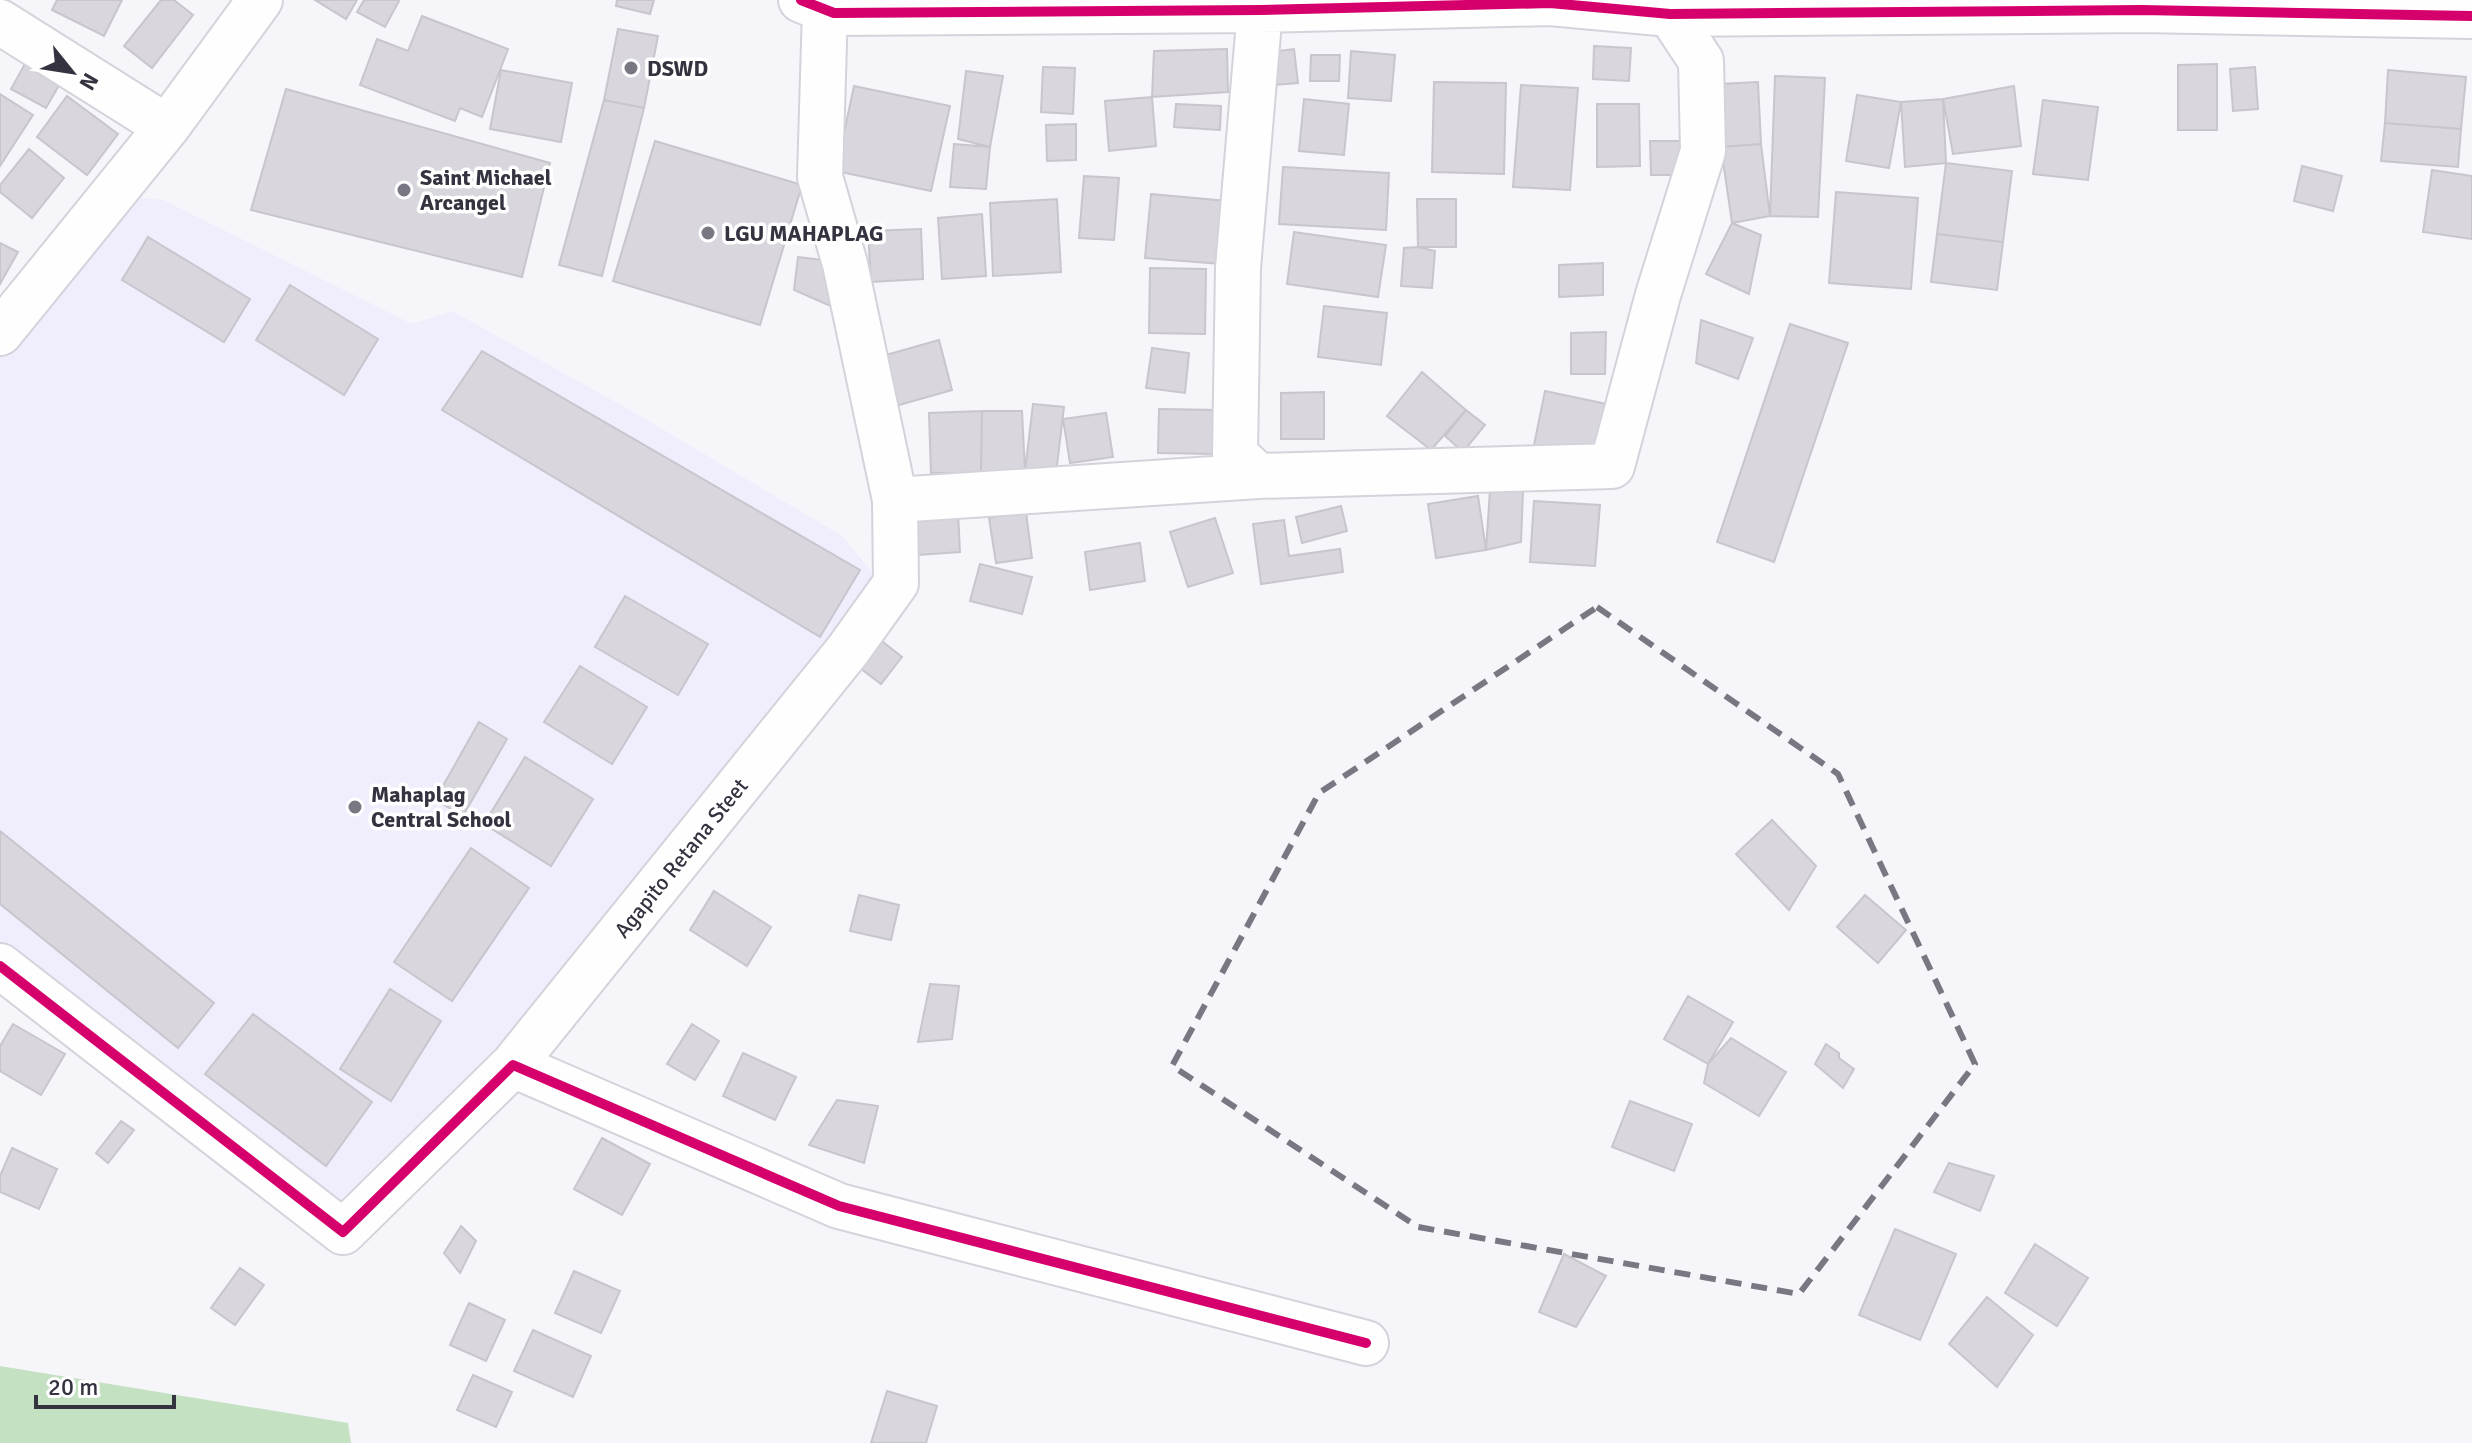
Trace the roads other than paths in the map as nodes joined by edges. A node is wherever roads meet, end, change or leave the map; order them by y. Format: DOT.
graph roads {
  1 [pos="260,0"];
  2 [pos="1547,2"];
  3 [pos="813,5"];
  4 [pos="1671,7"];
  5 [pos="1260,10"];
  6 [pos="2472,16"];
  7 [pos="0,22"];
  8 [pos="167,127"];
  9 [pos="0,333"];
  10 [pos="1258,476"];
  11 [pos="895,500"];
  12 [pos="0,966"];
  13 [pos="513,1065"];
  14 [pos="1366,1343"];
  1 -- 8 [label="street"];
  2 -- 4 [label="street"];
  2 -- 5 [label="street"];
  3 -- 5 [label="street"];
  3 -- 11 [label="street, Agapito Retana Steet"];
  4 -- 6 [label="street"];
  4 -- 10 [label="street"];
  5 -- 10 [label="street"];
  7 -- 8 [label="street"];
  8 -- 9 [label="street"];
  10 -- 11 [label="street"];
  11 -- 13 [label="street, Agapito Retana Steet"];
  12 -- 13 [label="street, Agapito Retana Steet"];
  13 -- 14 [label="street"];
}
